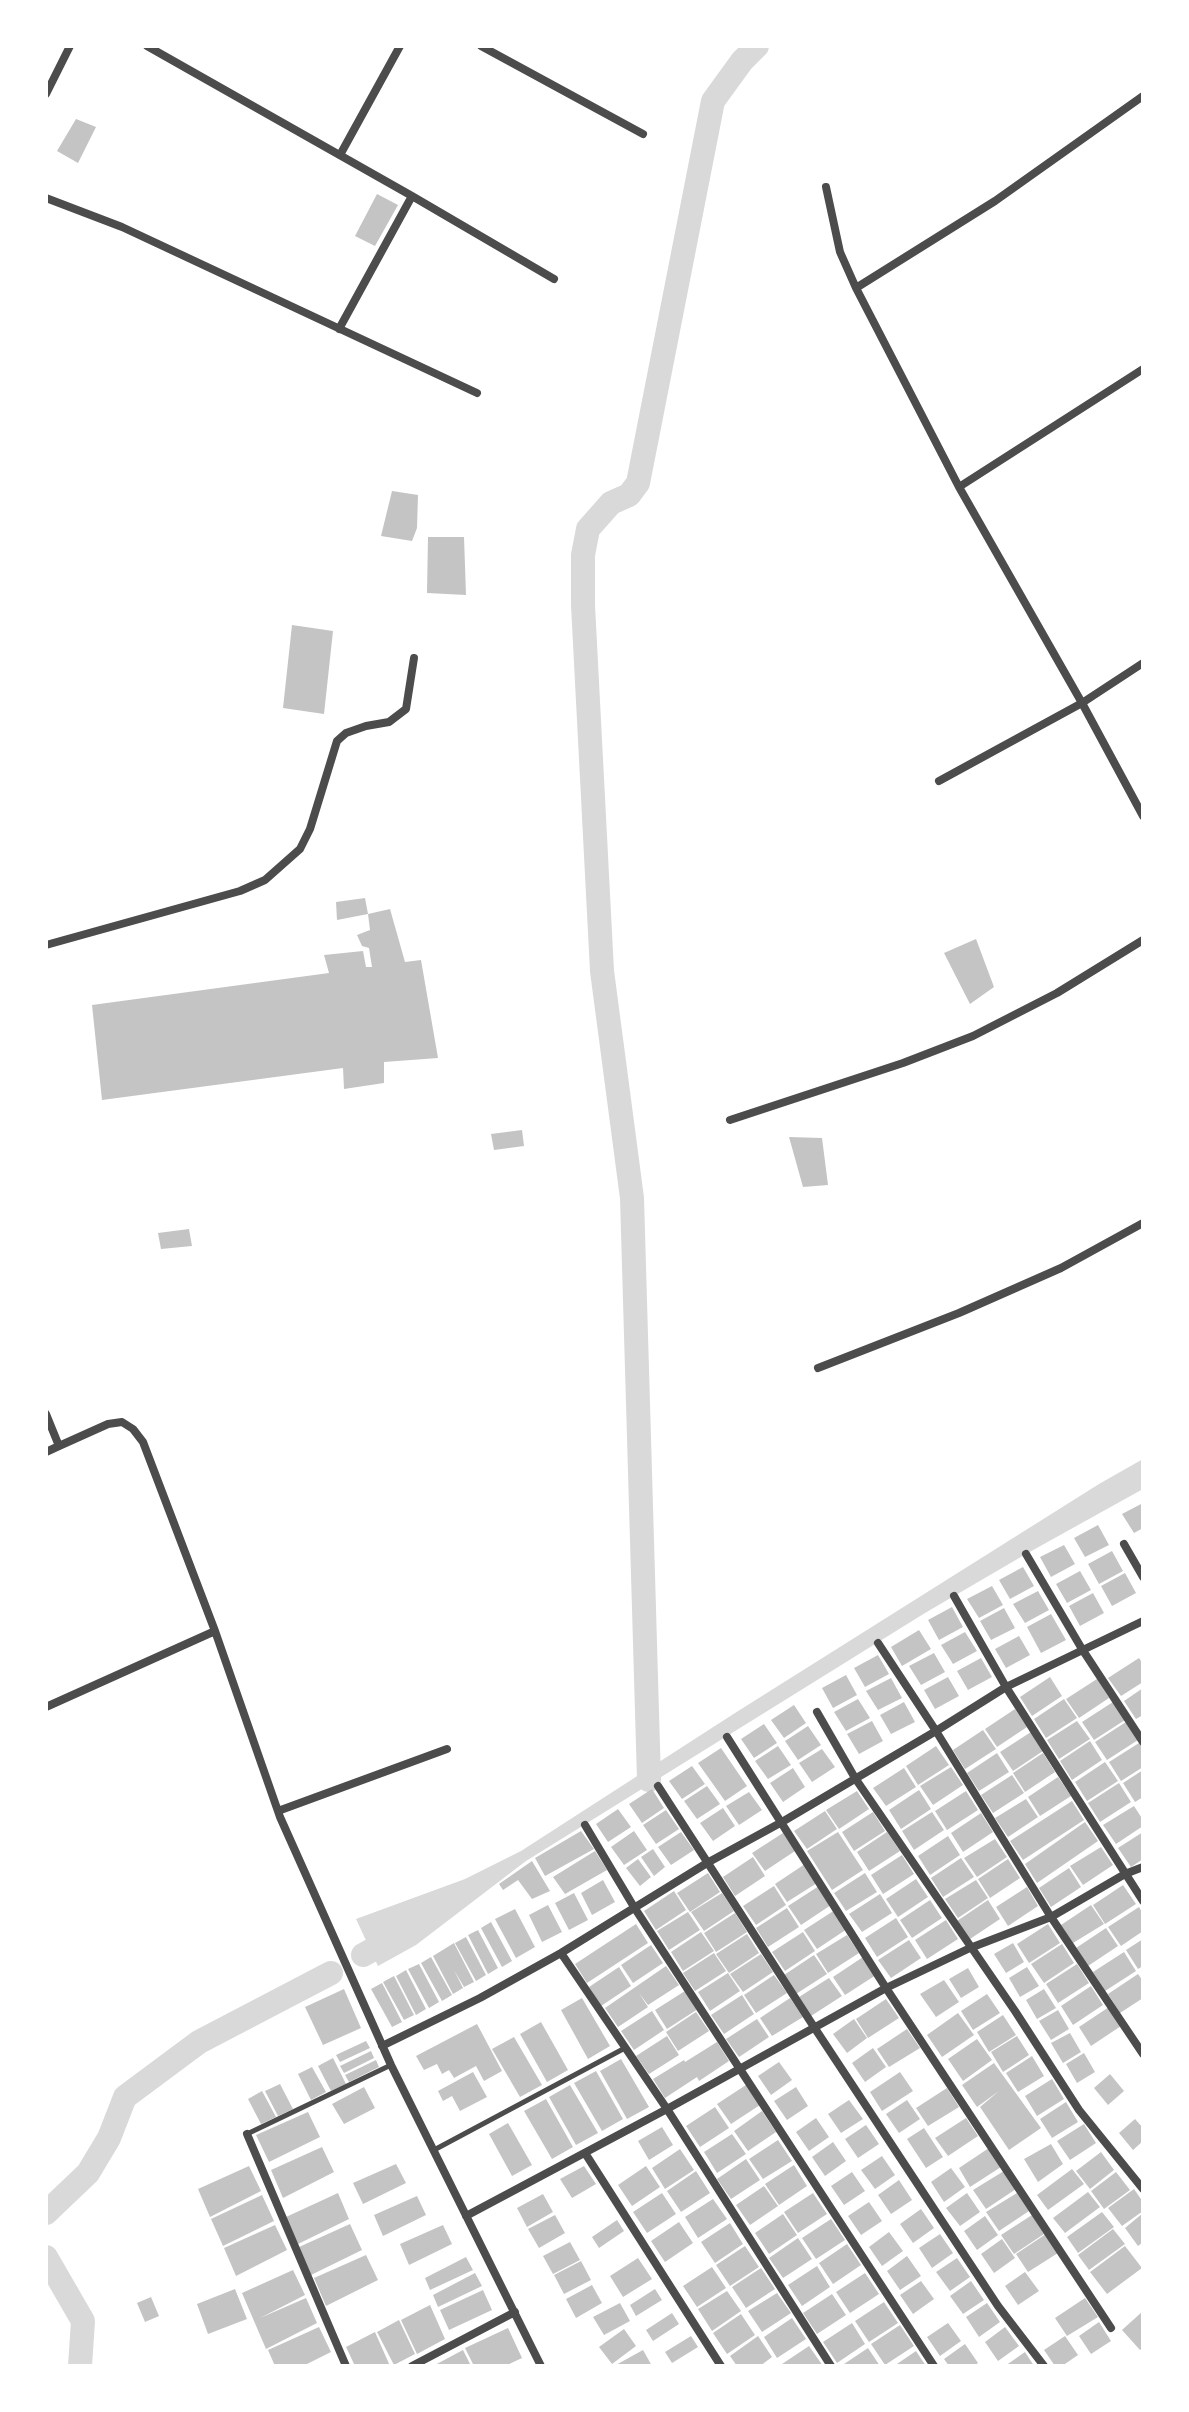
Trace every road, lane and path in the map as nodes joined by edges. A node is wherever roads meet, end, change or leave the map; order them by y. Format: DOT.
graph roads {
  1 [pos="70,46"];
  2 [pos="147,46"];
  3 [pos="400,46"];
  4 [pos="481,46"];
  5 [pos="494,49"];
  6 [pos="46,94"];
  7 [pos="1143,96"];
  8 [pos="643,134"];
  9 [pos="340,155"];
  10 [pos="826,187"];
  11 [pos="412,196"];
  12 [pos="46,198"];
  13 [pos="554,279"];
  14 [pos="856,288"];
  15 [pos="339,329"];
  16 [pos="1143,369"];
  17 [pos="477,393"];
  18 [pos="959,487"];
  19 [pos="414,658"];
  20 [pos="1143,663"];
  21 [pos="1082,703"];
  22 [pos="939,781"];
  23 [pos="1143,816"];
  24 [pos="1143,940"];
  25 [pos="46,945"];
  26 [pos="730,1120"];
  27 [pos="1143,1223"];
  28 [pos="818,1368"];
  29 [pos="46,1414"];
  30 [pos="59,1446"];
  31 [pos="46,1452"];
  32 [pos="1124,1544"];
  33 [pos="1026,1554"];
  34 [pos="1143,1577"];
  35 [pos="954,1596"];
  36 [pos="1143,1621"];
  37 [pos="215,1631"];
  38 [pos="878,1643"];
  39 [pos="1082,1649"];
  40 [pos="1006,1687"];
  41 [pos="46,1707"];
  42 [pos="817,1712"];
  43 [pos="936,1731"];
  44 [pos="727,1737"];
  45 [pos="1143,1742"];
  46 [pos="447,1749"];
  47 [pos="855,1778"];
  48 [pos="658,1786"];
  49 [pos="278,1811"];
  50 [pos="782,1822"];
  51 [pos="585,1825"];
  52 [pos="707,1863"];
  53 [pos="1143,1867"];
  54 [pos="1125,1874"];
  55 [pos="1143,1901"];
  56 [pos="634,1907"];
  57 [pos="1051,1917"];
  58 [pos="970,1948"];
  59 [pos="561,1953"];
  60 [pos="886,1988"];
  61 [pos="814,2027"];
  62 [pos="382,2046"];
  63 [pos="626,2048"];
  64 [pos="1143,2054"];
  65 [pos="391,2065"];
  66 [pos="740,2069"];
  67 [pos="667,2109"];
  68 [pos="247,2134"];
  69 [pos="434,2150"];
  70 [pos="585,2153"];
  71 [pos="1143,2189"];
  72 [pos="466,2216"];
  73 [pos="515,2312"];
  74 [pos="1111,2328"];
  75 [pos="346,2366"];
  76 [pos="412,2366"];
  77 [pos="541,2366"];
  78 [pos="721,2366"];
  79 [pos="831,2366"];
  80 [pos="934,2366"];
  81 [pos="1044,2366"];
  1 -- 6 [label="street"];
  2 -- 9 [label="street"];
  3 -- 9 [label="street"];
  4 -- 5 [label="street"];
  5 -- 8 [label="street"];
  7 -- 14 [label="street"];
  9 -- 11 [label="street"];
  10 -- 14 [label="street"];
  11 -- 13 [label="street"];
  11 -- 15 [label="street"];
  12 -- 15 [label="street"];
  14 -- 18 [label="street"];
  15 -- 17 [label="street"];
  16 -- 18 [label="street"];
  18 -- 21 [label="street"];
  19 -- 25 [label="street"];
  20 -- 21 [label="street"];
  21 -- 22 [label="street"];
  21 -- 23 [label="street"];
  24 -- 26 [label="street"];
  27 -- 28 [label="street"];
  29 -- 30 [label="street"];
  30 -- 31 [label="street"];
  30 -- 37 [label="street"];
  32 -- 34 [label="street"];
  33 -- 39 [label="street"];
  35 -- 40 [label="street"];
  36 -- 39 [label="street"];
  37 -- 41 [label="street"];
  37 -- 49 [label="street"];
  38 -- 43 [label="street"];
  39 -- 40 [label="street"];
  39 -- 45 [label="street"];
  40 -- 43 [label="street"];
  40 -- 54 [label="street"];
  42 -- 47 [label="street"];
  43 -- 47 [label="street"];
  43 -- 57 [label="street"];
  44 -- 50 [label="street"];
  46 -- 49 [label="street"];
  47 -- 50 [label="street"];
  47 -- 58 [label="street"];
  48 -- 52 [label="street"];
  49 -- 62 [label="street"];
  50 -- 52 [label="street"];
  50 -- 60 [label="street"];
  51 -- 56 [label="street"];
  52 -- 56 [label="street"];
  52 -- 61 [label="street"];
  53 -- 54 [label="street"];
  54 -- 55 [label="street"];
  54 -- 57 [label="street"];
  56 -- 59 [label="street"];
  56 -- 66 [label="street"];
  57 -- 58 [label="street"];
  57 -- 64 [label="street"];
  58 -- 60 [label="street"];
  58 -- 71 [label="street"];
  59 -- 62 [label="street"];
  59 -- 63 [label="street"];
  60 -- 61 [label="street"];
  60 -- 74 [label="street"];
  61 -- 66 [label="street"];
  61 -- 81 [label="street"];
  62 -- 65 [label="street"];
  63 -- 67 [label="street"];
  63 -- 69 [label="lane"];
  65 -- 68 [label="lane"];
  65 -- 69 [label="street"];
  66 -- 67 [label="street"];
  66 -- 80 [label="street"];
  67 -- 70 [label="street"];
  67 -- 79 [label="street"];
  68 -- 75 [label="street"];
  69 -- 72 [label="street"];
  70 -- 72 [label="street"];
  70 -- 78 [label="street"];
  72 -- 73 [label="street"];
  73 -- 76 [label="street"];
  73 -- 77 [label="street"];
}
